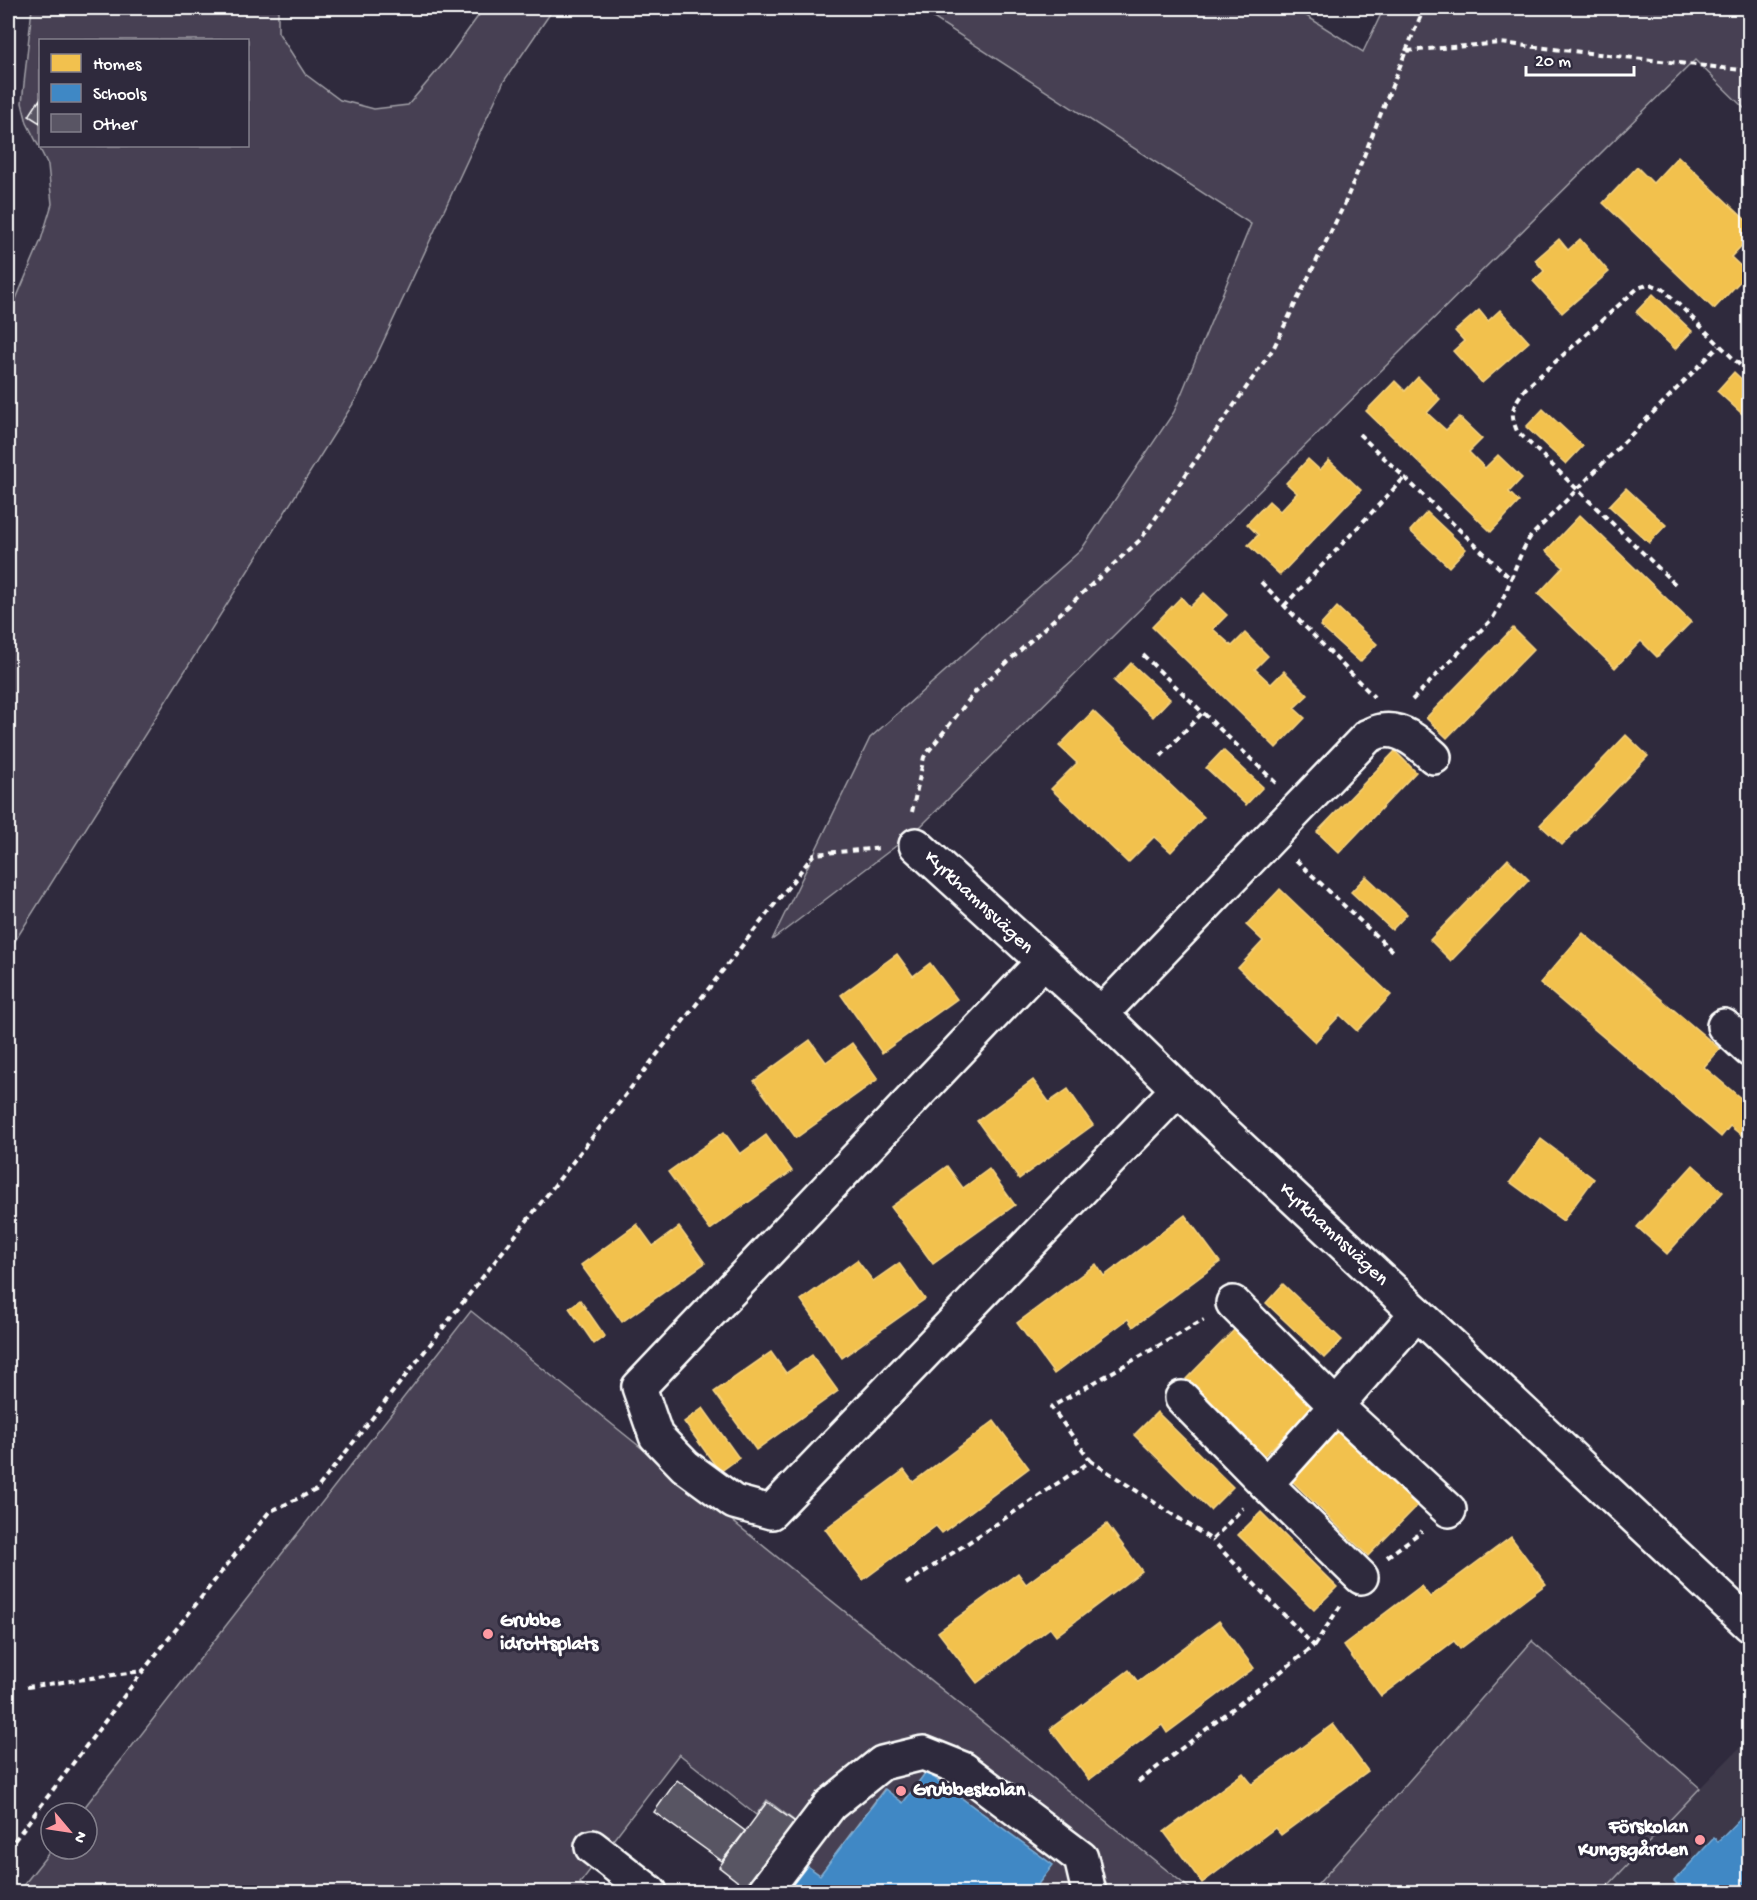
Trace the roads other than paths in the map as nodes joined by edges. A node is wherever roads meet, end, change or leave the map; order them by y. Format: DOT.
graph roads {
  1 [pos="1434,757"];
  2 [pos="914,830"];
  3 [pos="1043,962"];
  4 [pos="1101,1014"];
  5 [pos="1724,1026"];
  6 [pos="1749,1050"];
  7 [pos="1178,1089"];
  8 [pos="1233,1303"];
  9 [pos="1417,1313"];
  10 [pos="1182,1398"];
  11 [pos="1336,1406"];
  12 [pos="1266,1484"];
  13 [pos="1449,1510"];
  14 [pos="1361,1577"];
  15 [pos="1749,1625"];
  16 [pos="592,1847"];
  17 [pos="650,1893"];
  18 [pos="764,1893"];
  19 [pos="1089,1893"];
  1 -- 4 [label="street"];
  2 -- 3 [label="street, Kyrkhamnsvägen"];
  3 -- 4 [label="street, Kyrkhamnsvägen"];
  3 -- 7 [label="street"];
  4 -- 7 [label="street, Kyrkhamnsvägen"];
  5 -- 6 [label="street"];
  7 -- 9 [label="street, Kyrkhamnsvägen"];
  8 -- 11 [label="street"];
  9 -- 11 [label="street"];
  9 -- 15 [label="street, Kyrkhamnsvägen"];
  10 -- 12 [label="street"];
  11 -- 12 [label="street"];
  11 -- 13 [label="street"];
  12 -- 14 [label="street"];
  16 -- 17 [label="street"];
  18 -- 19 [label="street"];
}
